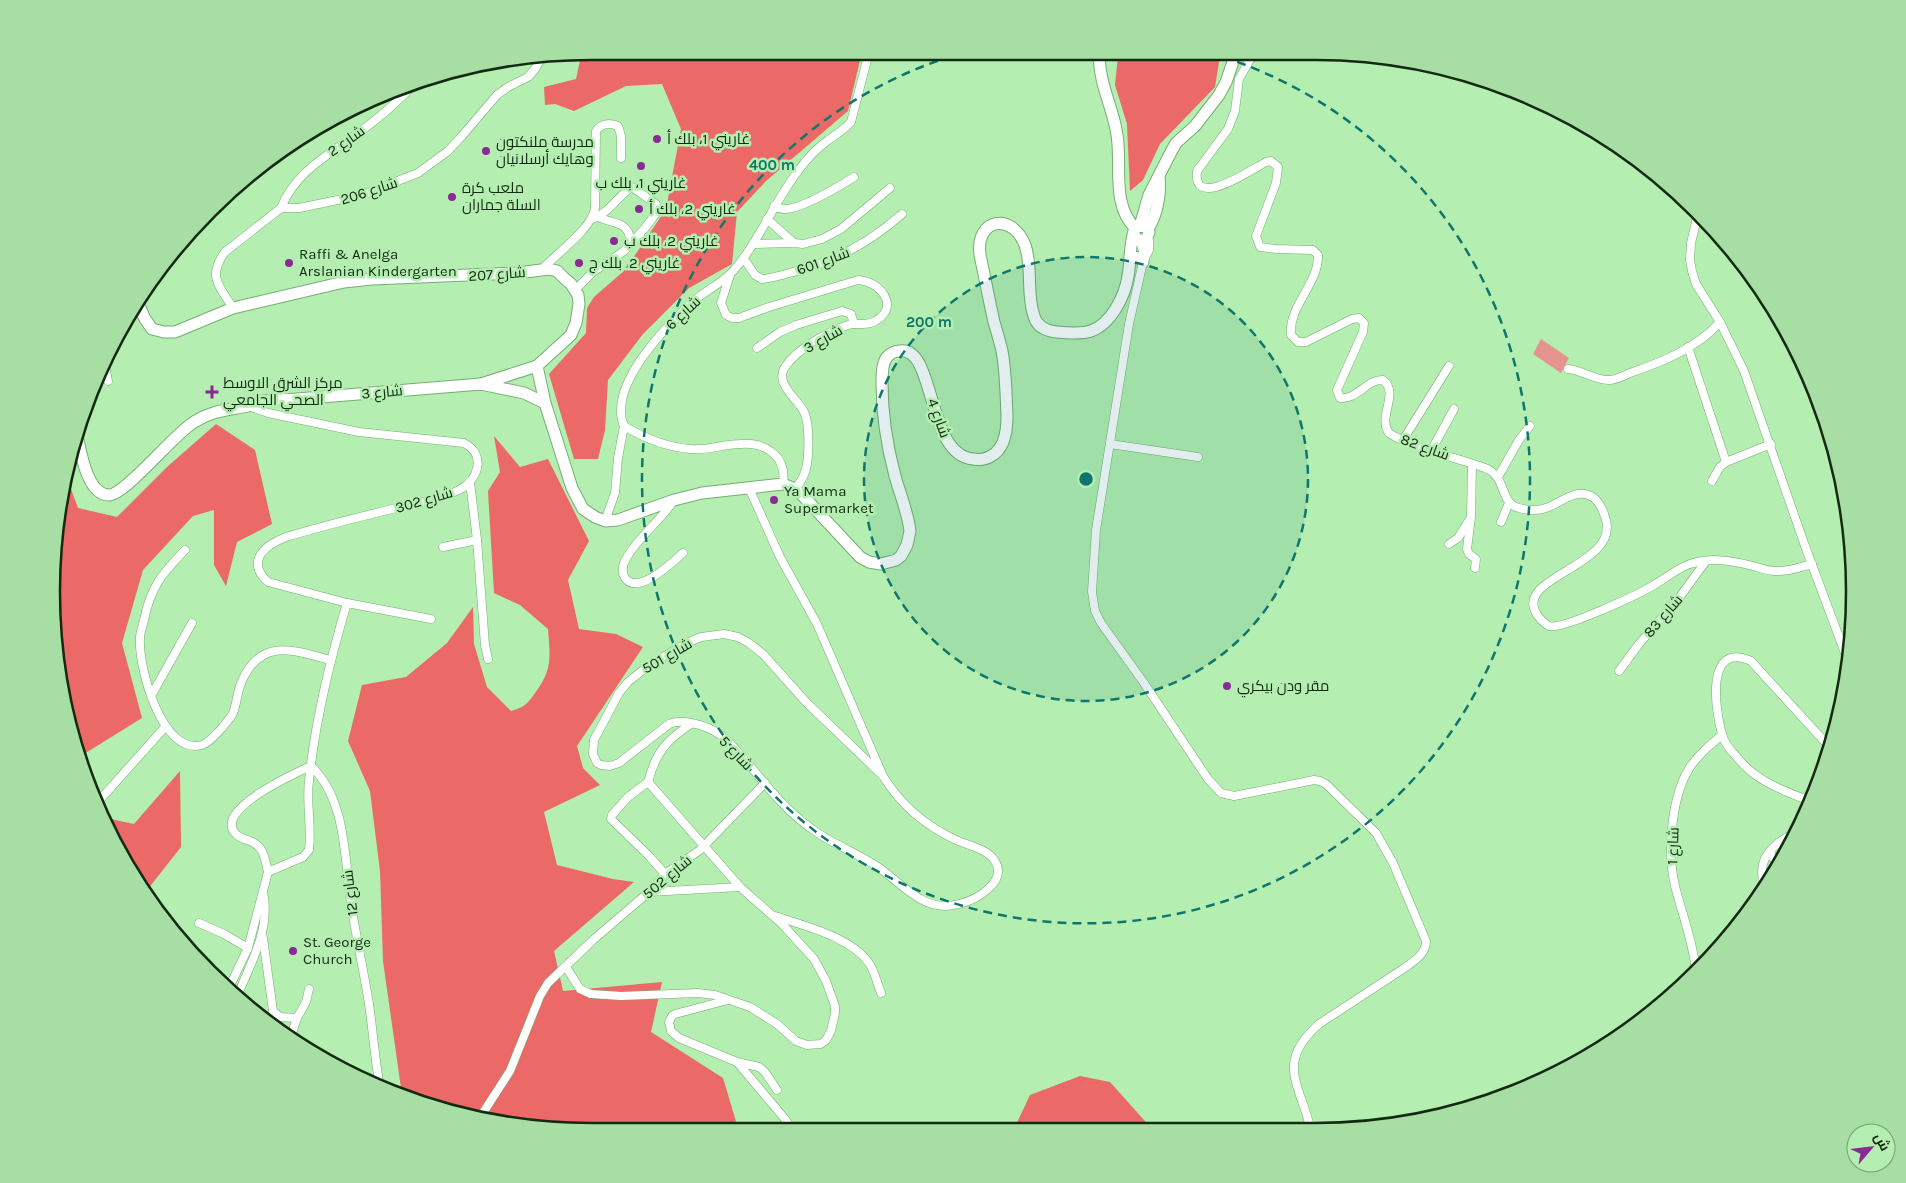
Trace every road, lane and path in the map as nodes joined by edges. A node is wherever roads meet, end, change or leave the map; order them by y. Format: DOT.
graph roads {
  1 [pos="867,60"];
  2 [pos="1099,60"];
  3 [pos="1234,60"];
  4 [pos="1250,60"];
  5 [pos="538,63"];
  6 [pos="405,94"];
  7 [pos="621,158"];
  8 [pos="854,177"];
  9 [pos="890,188"];
  10 [pos="774,206"];
  11 [pos="281,208"];
  12 [pos="902,214"];
  13 [pos="595,218"];
  14 [pos="768,219"];
  15 [pos="1696,222"];
  16 [pos="1141,232"];
  17 [pos="631,241"];
  18 [pos="794,243"];
  19 [pos="753,244"];
  20 [pos="1130,257"];
  21 [pos="744,259"];
  22 [pos="1144,260"];
  23 [pos="540,270"];
  24 [pos="730,275"];
  25 [pos="575,290"];
  26 [pos="233,308"];
  27 [pos="141,311"];
  28 [pos="1720,322"];
  29 [pos="854,324"];
  30 [pos="1688,347"];
  31 [pos="757,348"];
  32 [pos="537,366"];
  33 [pos="1449,366"];
  34 [pos="1568,369"];
  35 [pos="107,373"];
  36 [pos="108,381"];
  37 [pos="481,384"];
  38 [pos="545,403"];
  39 [pos="248,406"];
  40 [pos="224,409"];
  41 [pos="1454,409"];
  42 [pos="624,426"];
  43 [pos="1530,426"];
  44 [pos="1403,440"];
  45 [pos="1110,444"];
  46 [pos="1770,444"];
  47 [pos="80,448"];
  48 [pos="1431,451"];
  49 [pos="1198,457"];
  50 [pos="77,458"];
  51 [pos="1726,462"];
  52 [pos="1472,464"];
  53 [pos="1498,477"];
  54 [pos="470,482"];
  55 [pos="1712,482"];
  56 [pos="783,484"];
  57 [pos="749,488"];
  58 [pos="795,489"];
  59 [pos="674,500"];
  60 [pos="1508,503"];
  61 [pos="1471,518"];
  62 [pos="605,521"];
  63 [pos="1501,522"];
  64 [pos="477,540"];
  65 [pos="1449,544"];
  66 [pos="443,547"];
  67 [pos="186,550"];
  68 [pos="683,553"];
  69 [pos="1706,561"];
  70 [pos="1812,564"];
  71 [pos="1475,568"];
  72 [pos="347,603"];
  73 [pos="431,620"];
  74 [pos="192,623"];
  75 [pos="1843,647"];
  76 [pos="330,660"];
  77 [pos="488,660"];
  78 [pos="1619,671"];
  79 [pos="152,696"];
  80 [pos="691,724"];
  81 [pos="165,727"];
  82 [pos="1722,735"];
  83 [pos="1825,740"];
  84 [pos="311,766"];
  85 [pos="883,776"];
  86 [pos="648,782"];
  87 [pos="765,783"];
  88 [pos="101,798"];
  89 [pos="1804,799"];
  90 [pos="1784,840"];
  91 [pos="704,845"];
  92 [pos="1770,852"];
  93 [pos="1774,859"];
  94 [pos="268,872"];
  95 [pos="665,874"];
  96 [pos="1763,876"];
  97 [pos="740,887"];
  98 [pos="264,892"];
  99 [pos="649,892"];
  100 [pos="774,916"];
  101 [pos="199,923"];
  102 [pos="263,934"];
  103 [pos="248,948"];
  104 [pos="1695,962"];
  105 [pos="566,967"];
  106 [pos="248,968"];
  107 [pos="232,982"];
  108 [pos="235,986"];
  109 [pos="239,989"];
  110 [pos="309,989"];
  111 [pos="881,993"];
  112 [pos="728,1000"];
  113 [pos="297,1018"];
  114 [pos="293,1031"];
  115 [pos="737,1062"];
  116 [pos="379,1079"];
  117 [pos="777,1090"];
  118 [pos="484,1112"];
  119 [pos="787,1123"];
  120 [pos="1309,1123"];
  1 -- 10 [label="street, شارع 6"];
  2 -- 16 [label="street"];
  3 -- 16 [label="street, شارع 4"];
  4 -- 44 [label="street, شارع 82"];
  5 -- 11 [label="street, شارع 206"];
  6 -- 11 [label="street, شارع 2"];
  7 -- 13 [label="street"];
  8 -- 10 [label="street"];
  9 -- 18 [label="street"];
  10 -- 14 [label="street, شارع 6"];
  11 -- 26 [label="street"];
  12 -- 21 [label="street, شارع 601"];
  13 -- 17 [label="street"];
  13 -- 17 [label="street"];
  13 -- 23 [label="street"];
  14 -- 18 [label="street"];
  14 -- 19 [label="street, شارع 6"];
  15 -- 28 [label="street"];
  16 -- 20 [label="street, شارع 4"];
  16 -- 22 [label="street"];
  17 -- 25 [label="street"];
  18 -- 19 [label="street"];
  19 -- 21 [label="street, شارع 6"];
  20 -- 22 [label="street"];
  20 -- 58 [label="street, شارع 4"];
  21 -- 24 [label="street, شارع 6"];
  22 -- 45 [label="street"];
  23 -- 25 [label="street, شارع 207"];
  23 -- 26 [label="street, شارع 207"];
  24 -- 29 [label="street, شارع 3"];
  24 -- 42 [label="street, شارع 6"];
  25 -- 32 [label="street"];
  26 -- 27 [label="street"];
  28 -- 30 [label="street"];
  28 -- 46 [label="street"];
  29 -- 31 [label="street"];
  29 -- 58 [label="street, شارع 3"];
  30 -- 34 [label="street"];
  30 -- 51 [label="street"];
  32 -- 37 [label="street"];
  32 -- 38 [label="street"];
  33 -- 44 [label="street"];
  35 -- 36 [label="street"];
  37 -- 38 [label="street"];
  37 -- 39 [label="street, شارع 3"];
  38 -- 62 [label="street"];
  39 -- 40 [label="street, شارع 3"];
  39 -- 54 [label="street, شارع 302"];
  40 -- 47 [label="street, شارع 3"];
  40 -- 50 [label="street, شارع 3"];
  41 -- 48 [label="street"];
  42 -- 56 [label="street"];
  42 -- 62 [label="street, شارع 6"];
  43 -- 53 [label="street"];
  44 -- 48 [label="street, شارع 82"];
  45 -- 49 [label="street"];
  45 -- 120 [label="street"];
  46 -- 51 [label="street"];
  46 -- 70 [label="street"];
  48 -- 52 [label="street, شارع 82"];
  51 -- 55 [label="street"];
  52 -- 53 [label="street, شارع 82"];
  52 -- 61 [label="street"];
  53 -- 60 [label="street"];
  54 -- 64 [label="street"];
  54 -- 72 [label="street, شارع 302"];
  56 -- 57 [label="street, شارع 4"];
  56 -- 58 [label="street, شارع 4"];
  57 -- 59 [label="street"];
  57 -- 85 [label="street, شارع 5"];
  59 -- 62 [label="street"];
  59 -- 68 [label="street"];
  60 -- 63 [label="street"];
  60 -- 69 [label="street"];
  61 -- 65 [label="street"];
  61 -- 71 [label="street"];
  64 -- 66 [label="street"];
  64 -- 77 [label="street"];
  67 -- 79 [label="street"];
  69 -- 70 [label="street"];
  69 -- 78 [label="street, شارع 83"];
  70 -- 75 [label="street"];
  72 -- 73 [label="street, شارع 302"];
  72 -- 76 [label="street"];
  74 -- 79 [label="street"];
  76 -- 81 [label="street"];
  76 -- 84 [label="street"];
  79 -- 81 [label="street"];
  80 -- 85 [label="street, شارع 501"];
  80 -- 86 [label="street"];
  80 -- 87 [label="street, شارع 5"];
  81 -- 88 [label="street"];
  82 -- 83 [label="street"];
  82 -- 89 [label="street"];
  82 -- 104 [label="street, شارع 1"];
  84 -- 94 [label="street"];
  84 -- 94 [label="street"];
  84 -- 116 [label="street, شارع 12"];
  85 -- 87 [label="street, شارع 5"];
  86 -- 91 [label="street"];
  86 -- 95 [label="street"];
  87 -- 91 [label="street, شارع 502"];
  90 -- 92 [label="street"];
  91 -- 95 [label="street, شارع 502"];
  91 -- 97 [label="street"];
  92 -- 93 [label="street"];
  92 -- 96 [label="street"];
  94 -- 98 [label="street"];
  95 -- 99 [label="street, شارع 502"];
  97 -- 99 [label="street"];
  97 -- 100 [label="street"];
  98 -- 102 [label="street"];
  98 -- 103 [label="street"];
  99 -- 105 [label="street, شارع 502"];
  100 -- 111 [label="street"];
  100 -- 112 [label="street"];
  101 -- 103 [label="street"];
  102 -- 106 [label="street"];
  102 -- 113 [label="street"];
  103 -- 107 [label="street"];
  105 -- 112 [label="street"];
  105 -- 118 [label="street"];
  106 -- 108 [label="street"];
  106 -- 109 [label="street"];
  110 -- 113 [label="street"];
  112 -- 115 [label="street"];
  113 -- 114 [label="street"];
  115 -- 117 [label="street"];
  115 -- 119 [label="street"];
}
